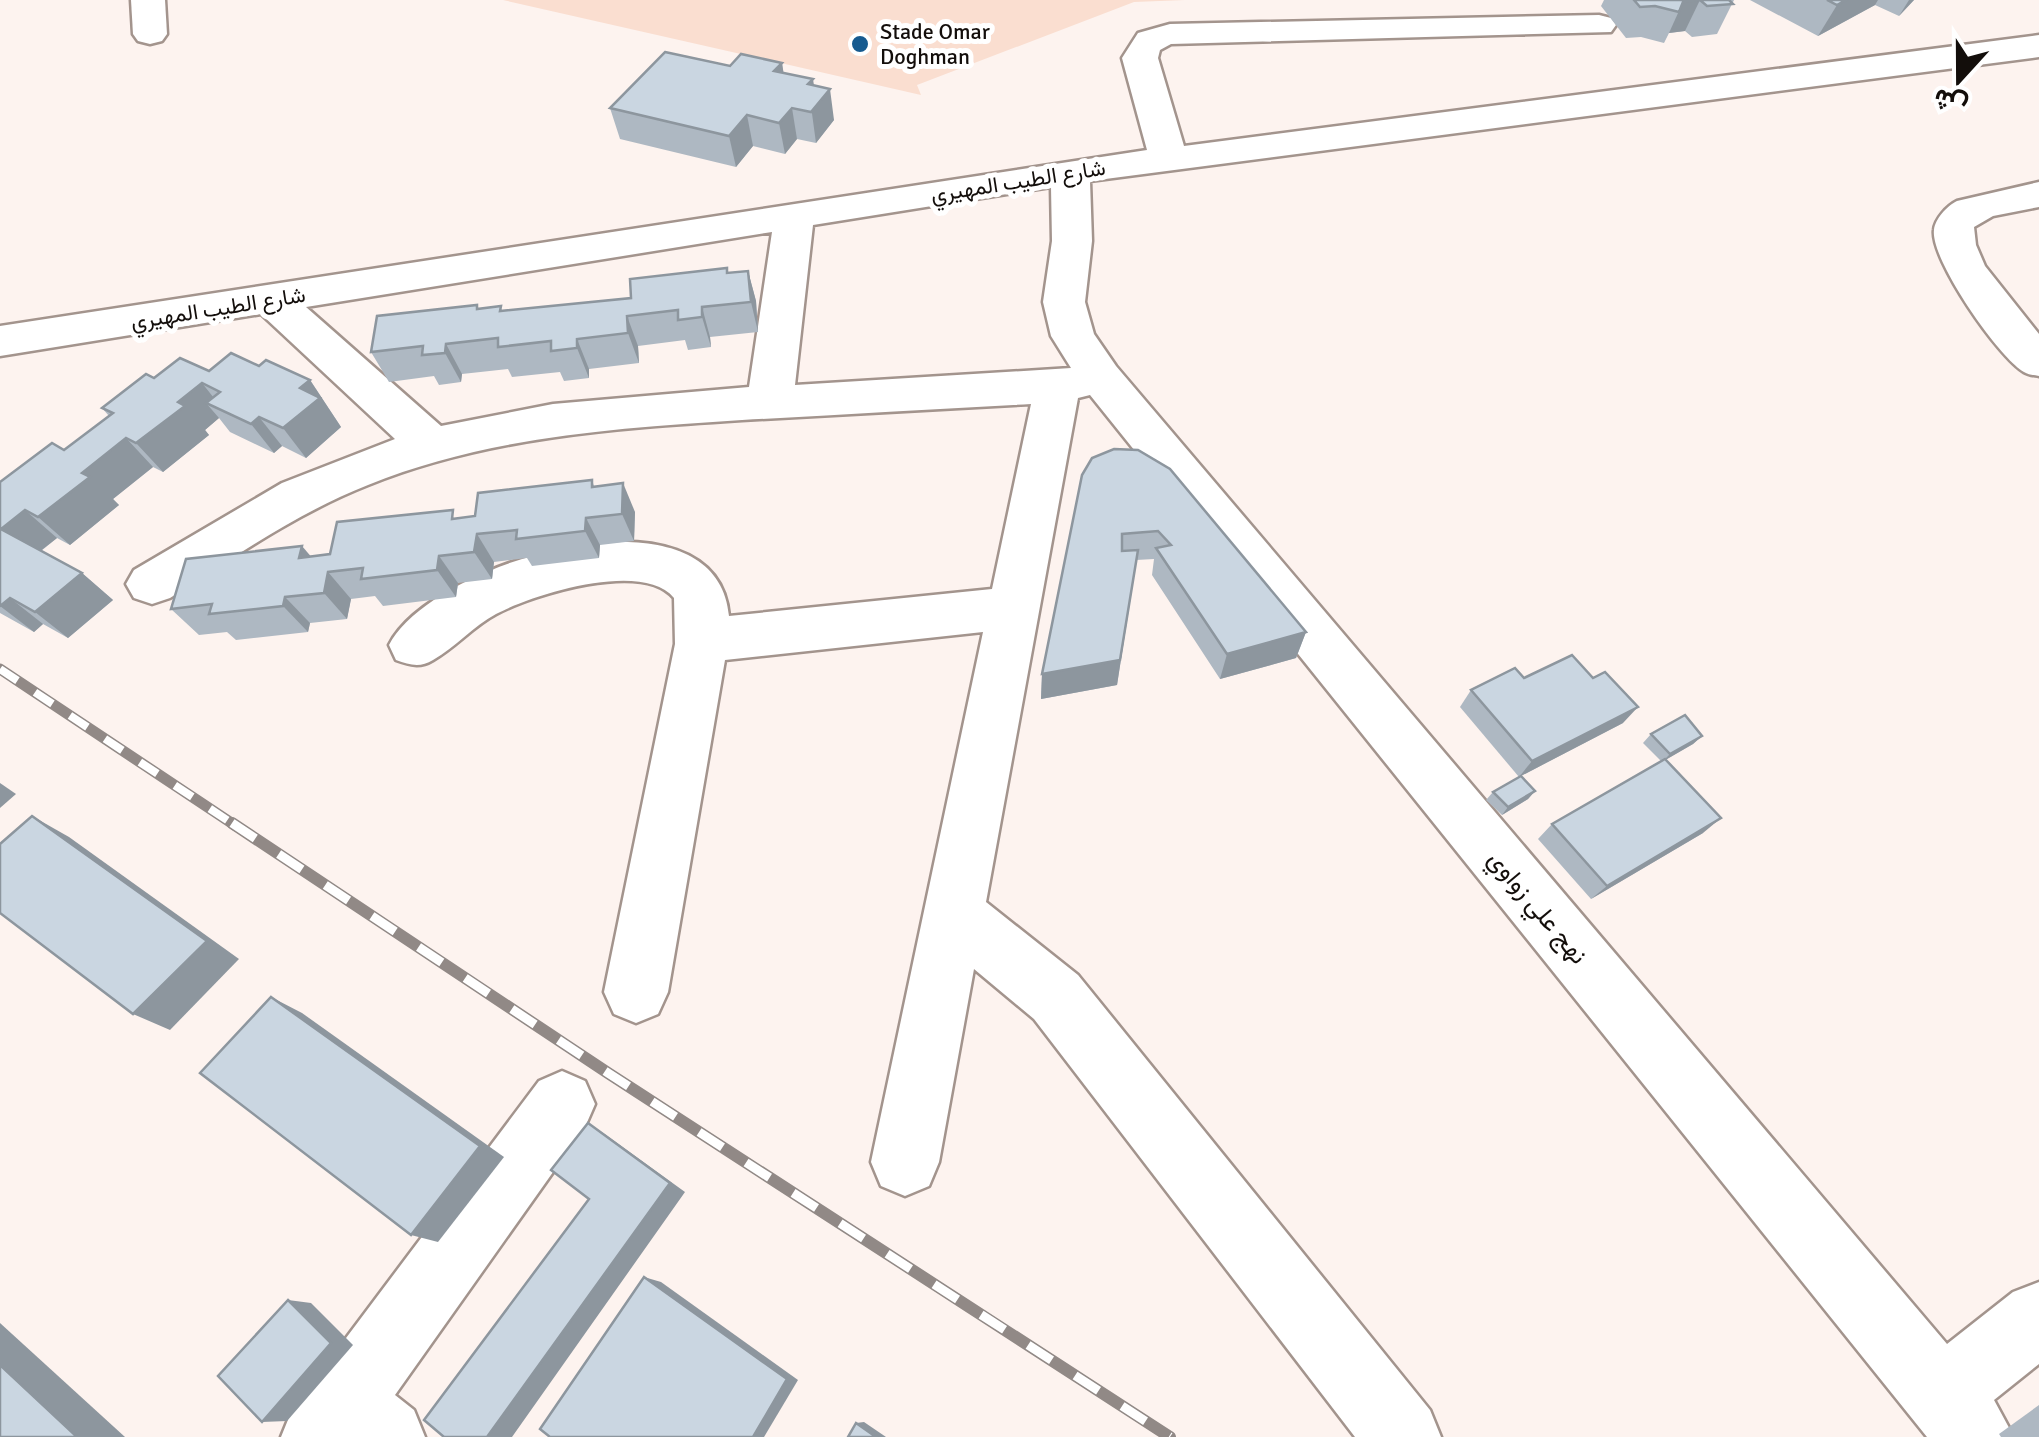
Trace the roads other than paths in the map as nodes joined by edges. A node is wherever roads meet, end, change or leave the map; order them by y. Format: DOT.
graph roads {
  1 [pos="1614,48"];
  2 [pos="2026,58"];
  3 [pos="1168,159"];
  4 [pos="1070,172"];
  5 [pos="2039,194"];
  6 [pos="794,215"];
  7 [pos="272,300"];
  8 [pos="0,341"];
  9 [pos="2035,354"];
  10 [pos="1078,382"];
  11 [pos="770,403"];
  12 [pos="432,446"];
  13 [pos="152,584"];
  14 [pos="1010,608"];
  15 [pos="701,640"];
  16 [pos="416,645"];
  17 [pos="952,912"];
  18 [pos="636,992"];
  19 [pos="562,1104"];
  20 [pos="904,1162"];
  21 [pos="2039,1318"];
  22 [pos="1959,1416"];
  23 [pos="350,1425"];
  24 [pos="1403,1437"];
  1 -- 2 [label="street, شارع الطيب المهيري"];
  1 -- 3 [label="street, شارع الطيب المهيري"];
  1 -- 3 [label="street"];
  3 -- 4 [label="street, شارع الطيب المهيري"];
  4 -- 6 [label="street, شارع الطيب المهيري"];
  4 -- 10 [label="street, نهج علي زواوي"];
  5 -- 9 [label="street"];
  6 -- 7 [label="street, شارع الطيب المهيري"];
  6 -- 11 [label="street"];
  7 -- 8 [label="street, شارع الطيب المهيري"];
  7 -- 12 [label="street"];
  10 -- 11 [label="street"];
  10 -- 14 [label="street"];
  10 -- 22 [label="street, نهج علي زواوي"];
  11 -- 12 [label="street"];
  12 -- 13 [label="street"];
  14 -- 15 [label="street"];
  14 -- 17 [label="street"];
  15 -- 16 [label="street"];
  15 -- 18 [label="street"];
  17 -- 20 [label="street"];
  17 -- 24 [label="street"];
  19 -- 23 [label="street"];
  21 -- 22 [label="street"];
}
